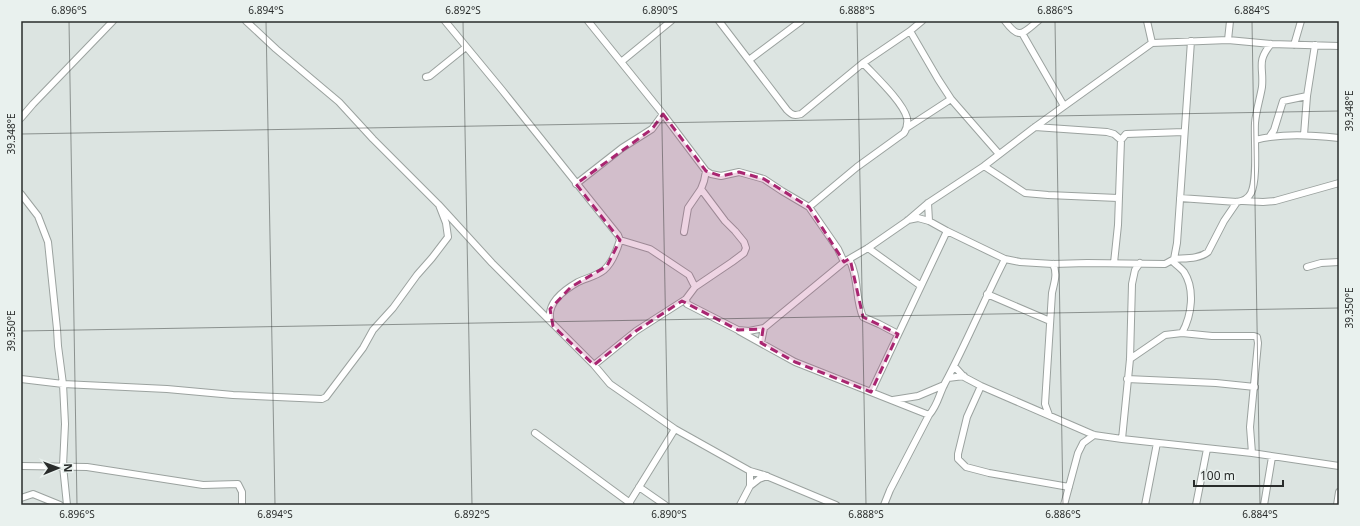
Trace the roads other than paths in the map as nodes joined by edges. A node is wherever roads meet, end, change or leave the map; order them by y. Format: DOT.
graph roads {
  1 [pos="113,21"];
  2 [pos="246,21"];
  3 [pos="445,21"];
  4 [pos="588,21"];
  5 [pos="671,21"];
  6 [pos="719,21"];
  7 [pos="801,21"];
  8 [pos="922,21"];
  9 [pos="1004,21"];
  10 [pos="1038,21"];
  11 [pos="1148,21"];
  12 [pos="1230,21"];
  13 [pos="1301,21"];
  14 [pos="910,31"];
  15 [pos="1022,33"];
  16 [pos="1228,40"];
  17 [pos="1191,41"];
  18 [pos="1152,43"];
  19 [pos="1271,44"];
  20 [pos="1294,45"];
  21 [pos="1315,45"];
  22 [pos="1339,46"];
  23 [pos="466,47"];
  24 [pos="748,60"];
  25 [pos="621,62"];
  26 [pos="863,63"];
  27 [pos="426,77"];
  28 [pos="1307,96"];
  29 [pos="951,99"];
  30 [pos="1064,106"];
  31 [pos="662,114"];
  32 [pos="21,118"];
  33 [pos="908,127"];
  34 [pos="1035,127"];
  35 [pos="1184,132"];
  36 [pos="1304,135"];
  37 [pos="1270,136"];
  38 [pos="1339,138"];
  39 [pos="1121,140"];
  40 [pos="1255,140"];
  41 [pos="999,154"];
  42 [pos="984,166"];
  43 [pos="706,171"];
  44 [pos="1339,183"];
  45 [pos="576,184"];
  46 [pos="701,189"];
  47 [pos="1251,193"];
  48 [pos="21,194"];
  49 [pos="1118,198"];
  50 [pos="1180,198"];
  51 [pos="1240,202"];
  52 [pos="1256,202"];
  53 [pos="928,203"];
  54 [pos="438,205"];
  55 [pos="809,207"];
  56 [pos="907,221"];
  57 [pos="929,221"];
  58 [pos="947,231"];
  59 [pos="684,232"];
  60 [pos="620,240"];
  61 [pos="868,248"];
  62 [pos="1005,259"];
  63 [pos="1173,260"];
  64 [pos="846,261"];
  65 [pos="1339,262"];
  66 [pos="1114,263"];
  67 [pos="1140,263"];
  68 [pos="1053,264"];
  69 [pos="1307,267"];
  70 [pos="921,286"];
  71 [pos="695,287"];
  72 [pos="987,294"];
  73 [pos="686,299"];
  74 [pos="1050,321"];
  75 [pos="551,322"];
  76 [pos="764,328"];
  77 [pos="738,330"];
  78 [pos="1182,333"];
  79 [pos="898,334"];
  80 [pos="761,344"];
  81 [pos="1130,359"];
  82 [pos="594,365"];
  83 [pos="954,366"];
  84 [pos="964,376"];
  85 [pos="948,378"];
  86 [pos="21,379"];
  87 [pos="1127,379"];
  88 [pos="63,384"];
  89 [pos="944,385"];
  90 [pos="982,386"];
  91 [pos="1255,387"];
  92 [pos="871,392"];
  93 [pos="893,400"];
  94 [pos="1045,404"];
  95 [pos="1035,410"];
  96 [pos="929,415"];
  97 [pos="1049,416"];
  98 [pos="675,428"];
  99 [pos="535,433"];
  100 [pos="1094,435"];
  101 [pos="1122,439"];
  102 [pos="1157,443"];
  103 [pos="1207,449"];
  104 [pos="1252,453"];
  105 [pos="1272,457"];
  106 [pos="21,466"];
  107 [pos="63,466"];
  108 [pos="1339,466"];
  109 [pos="750,471"];
  110 [pos="768,476"];
  111 [pos="750,486"];
  112 [pos="639,487"];
  113 [pos="1069,487"];
  114 [pos="1339,492"];
  115 [pos="21,498"];
  116 [pos="823,503"];
  117 [pos="629,504"];
  118 [pos="60,505"];
  119 [pos="67,505"];
  120 [pos="242,505"];
  121 [pos="666,505"];
  122 [pos="740,505"];
  123 [pos="836,505"];
  124 [pos="884,505"];
  125 [pos="1064,505"];
  126 [pos="1145,505"];
  127 [pos="1196,505"];
  128 [pos="1264,505"];
  129 [pos="1336,505"];
  1 -- 32 [label="street"];
  2 -- 54 [label="street"];
  3 -- 23 [label="street"];
  4 -- 25 [label="street"];
  5 -- 25 [label="street"];
  6 -- 24 [label="street"];
  7 -- 24 [label="street"];
  8 -- 14 [label="street"];
  9 -- 15 [label="street"];
  10 -- 15 [label="street"];
  11 -- 18 [label="street"];
  12 -- 16 [label="street"];
  13 -- 20 [label="street"];
  14 -- 26 [label="street"];
  14 -- 29 [label="street"];
  15 -- 30 [label="street"];
  16 -- 17 [label="street"];
  16 -- 19 [label="street"];
  17 -- 18 [label="street"];
  17 -- 35 [label="street"];
  18 -- 30 [label="street"];
  19 -- 20 [label="street"];
  19 -- 40 [label="street"];
  20 -- 21 [label="street"];
  21 -- 22 [label="street"];
  21 -- 28 [label="street"];
  23 -- 27 [label="street"];
  23 -- 45 [label="street"];
  24 -- 26 [label="street"];
  25 -- 31 [label="street"];
  26 -- 33 [label="street"];
  28 -- 36 [label="street"];
  28 -- 37 [label="street"];
  29 -- 33 [label="street"];
  29 -- 41 [label="street"];
  30 -- 34 [label="street"];
  31 -- 43 [label="street"];
  31 -- 45 [label="street"];
  33 -- 55 [label="street"];
  34 -- 39 [label="street"];
  34 -- 41 [label="street"];
  35 -- 39 [label="street"];
  35 -- 50 [label="street"];
  36 -- 37 [label="street"];
  36 -- 38 [label="street"];
  37 -- 40 [label="street"];
  39 -- 49 [label="street"];
  40 -- 47 [label="street"];
  41 -- 42 [label="street"];
  42 -- 49 [label="street"];
  42 -- 53 [label="street"];
  43 -- 46 [label="street"];
  43 -- 55 [label="street"];
  44 -- 52 [label="street"];
  45 -- 60 [label="street"];
  46 -- 59 [label="street"];
  46 -- 71 [label="street"];
  47 -- 51 [label="street"];
  47 -- 52 [label="street"];
  48 -- 88 [label="street"];
  49 -- 66 [label="street"];
  50 -- 51 [label="street"];
  50 -- 63 [label="street"];
  51 -- 52 [label="street"];
  51 -- 63 [label="street"];
  53 -- 56 [label="street"];
  53 -- 57 [label="street"];
  54 -- 75 [label="street"];
  54 -- 88 [label="street"];
  55 -- 64 [label="street"];
  56 -- 57 [label="street"];
  56 -- 61 [label="street"];
  57 -- 58 [label="street"];
  58 -- 62 [label="street"];
  58 -- 70 [label="street"];
  60 -- 71 [label="street"];
  60 -- 75 [label="street"];
  61 -- 64 [label="street"];
  61 -- 70 [label="street"];
  62 -- 68 [label="street"];
  62 -- 72 [label="street"];
  63 -- 67 [label="street"];
  63 -- 78 [label="street"];
  64 -- 76 [label="street"];
  64 -- 79 [label="street"];
  65 -- 69 [label="street"];
  66 -- 67 [label="street"];
  66 -- 68 [label="street"];
  67 -- 81 [label="street"];
  68 -- 74 [label="street"];
  70 -- 79 [label="street"];
  71 -- 73 [label="street"];
  72 -- 74 [label="street"];
  72 -- 83 [label="street"];
  73 -- 77 [label="street"];
  73 -- 82 [label="street"];
  74 -- 94 [label="street"];
  75 -- 82 [label="street"];
  76 -- 77 [label="street"];
  76 -- 80 [label="street"];
  77 -- 80 [label="street"];
  78 -- 81 [label="street"];
  78 -- 91 [label="street"];
  79 -- 92 [label="street"];
  80 -- 92 [label="street"];
  81 -- 87 [label="street"];
  82 -- 98 [label="street"];
  83 -- 84 [label="street"];
  83 -- 85 [label="street"];
  84 -- 85 [label="street"];
  84 -- 90 [label="street"];
  85 -- 89 [label="street"];
  86 -- 88 [label="street"];
  87 -- 91 [label="street"];
  87 -- 101 [label="street"];
  88 -- 107 [label="street"];
  89 -- 93 [label="street"];
  89 -- 96 [label="street"];
  90 -- 95 [label="street"];
  90 -- 113 [label="street"];
  91 -- 104 [label="street"];
  92 -- 93 [label="street"];
  93 -- 96 [label="street"];
  94 -- 95 [label="street"];
  94 -- 97 [label="street"];
  95 -- 97 [label="street"];
  96 -- 124 [label="street"];
  97 -- 100 [label="street"];
  98 -- 109 [label="street"];
  98 -- 112 [label="street"];
  99 -- 117 [label="street"];
  100 -- 101 [label="street"];
  100 -- 113 [label="street"];
  101 -- 102 [label="street"];
  102 -- 103 [label="street"];
  102 -- 126 [label="street"];
  103 -- 104 [label="street"];
  103 -- 127 [label="street"];
  104 -- 105 [label="street"];
  105 -- 108 [label="street"];
  105 -- 128 [label="street"];
  106 -- 107 [label="street"];
  107 -- 119 [label="street"];
  107 -- 120 [label="street"];
  109 -- 110 [label="street"];
  109 -- 111 [label="street"];
  110 -- 111 [label="street"];
  110 -- 116 [label="street"];
  111 -- 122 [label="street"];
  112 -- 117 [label="street"];
  112 -- 121 [label="street"];
  113 -- 125 [label="street"];
  114 -- 129 [label="street"];
  115 -- 118 [label="street"];
  116 -- 123 [label="street"];
}
